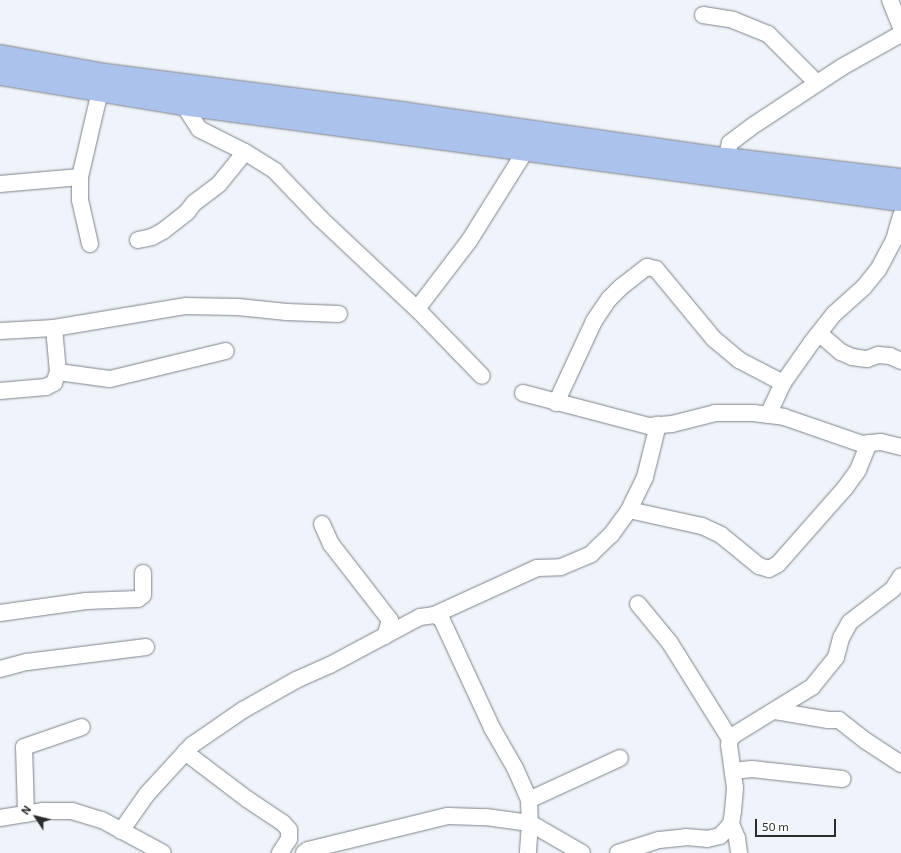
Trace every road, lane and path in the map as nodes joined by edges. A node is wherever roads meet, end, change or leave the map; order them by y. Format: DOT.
graph roads {
  1 [pos="890,0"];
  2 [pos="703,15"];
  3 [pos="901,27"];
  4 [pos="901,34"];
  5 [pos="0,52"];
  6 [pos="10,58"];
  7 [pos="0,74"];
  8 [pos="0,78"];
  9 [pos="34,81"];
  10 [pos="817,83"];
  11 [pos="100,91"];
  12 [pos="184,104"];
  13 [pos="526,150"];
  14 [pos="245,152"];
  15 [pos="726,159"];
  16 [pos="80,177"];
  17 [pos="901,180"];
  18 [pos="0,184"];
  19 [pos="901,200"];
  20 [pos="901,216"];
  21 [pos="138,240"];
  22 [pos="90,244"];
  23 [pos="417,309"];
  24 [pos="339,314"];
  25 [pos="54,328"];
  26 [pos="0,332"];
  27 [pos="820,334"];
  28 [pos="226,351"];
  29 [pos="901,361"];
  30 [pos="58,372"];
  31 [pos="482,376"];
  32 [pos="783,383"];
  33 [pos="0,390"];
  34 [pos="523,393"];
  35 [pos="556,403"];
  36 [pos="768,415"];
  37 [pos="658,425"];
  38 [pos="869,443"];
  39 [pos="901,447"];
  40 [pos="629,510"];
  41 [pos="322,524"];
  42 [pos="143,573"];
  43 [pos="901,576"];
  44 [pos="638,604"];
  45 [pos="0,613"];
  46 [pos="434,614"];
  47 [pos="385,636"];
  48 [pos="146,648"];
  49 [pos="0,669"];
  50 [pos="775,711"];
  51 [pos="82,727"];
  52 [pos="730,739"];
  53 [pos="185,752"];
  54 [pos="620,758"];
  55 [pos="901,764"];
  56 [pos="733,771"];
  57 [pos="842,779"];
  58 [pos="529,800"];
  59 [pos="26,814"];
  60 [pos="0,818"];
  61 [pos="530,823"];
  62 [pos="731,824"];
  63 [pos="121,831"];
  64 [pos="155,851"];
  65 [pos="280,853"];
  66 [pos="304,853"];
  67 [pos="528,853"];
  68 [pos="582,853"];
  69 [pos="618,853"];
  70 [pos="739,853"];
  1 -- 3 [label="street"];
  2 -- 10 [label="street"];
  4 -- 10 [label="street"];
  5 -- 6 [label="highway"];
  6 -- 15 [label="highway"];
  7 -- 9 [label="highway"];
  8 -- 9 [label="highway"];
  9 -- 11 [label="highway"];
  10 -- 15 [label="street"];
  11 -- 12 [label="highway"];
  11 -- 16 [label="street"];
  12 -- 13 [label="highway"];
  12 -- 14 [label="street"];
  13 -- 19 [label="highway"];
  13 -- 23 [label="street"];
  14 -- 21 [label="street"];
  14 -- 23 [label="street"];
  15 -- 17 [label="highway"];
  16 -- 18 [label="street"];
  16 -- 22 [label="street"];
  20 -- 27 [label="street"];
  23 -- 31 [label="street"];
  24 -- 25 [label="street"];
  25 -- 26 [label="street"];
  25 -- 30 [label="street"];
  27 -- 29 [label="street"];
  27 -- 32 [label="street"];
  28 -- 30 [label="street"];
  30 -- 33 [label="street"];
  32 -- 35 [label="street"];
  32 -- 36 [label="street"];
  34 -- 35 [label="street"];
  35 -- 37 [label="street"];
  36 -- 37 [label="street"];
  36 -- 38 [label="street"];
  37 -- 40 [label="street"];
  38 -- 39 [label="street"];
  38 -- 40 [label="street"];
  40 -- 46 [label="street"];
  41 -- 47 [label="street"];
  42 -- 45 [label="street"];
  43 -- 50 [label="street"];
  44 -- 52 [label="street"];
  46 -- 47 [label="street"];
  46 -- 58 [label="street"];
  47 -- 53 [label="street"];
  48 -- 49 [label="street"];
  50 -- 52 [label="street"];
  50 -- 55 [label="street"];
  51 -- 59 [label="street"];
  52 -- 56 [label="street"];
  53 -- 63 [label="street"];
  53 -- 65 [label="street"];
  54 -- 58 [label="street"];
  56 -- 57 [label="street"];
  56 -- 62 [label="street"];
  58 -- 61 [label="street"];
  59 -- 60 [label="street"];
  59 -- 63 [label="street"];
  61 -- 66 [label="street"];
  61 -- 67 [label="street"];
  61 -- 68 [label="street"];
  62 -- 69 [label="street"];
  62 -- 70 [label="street"];
  63 -- 64 [label="street"];
}
